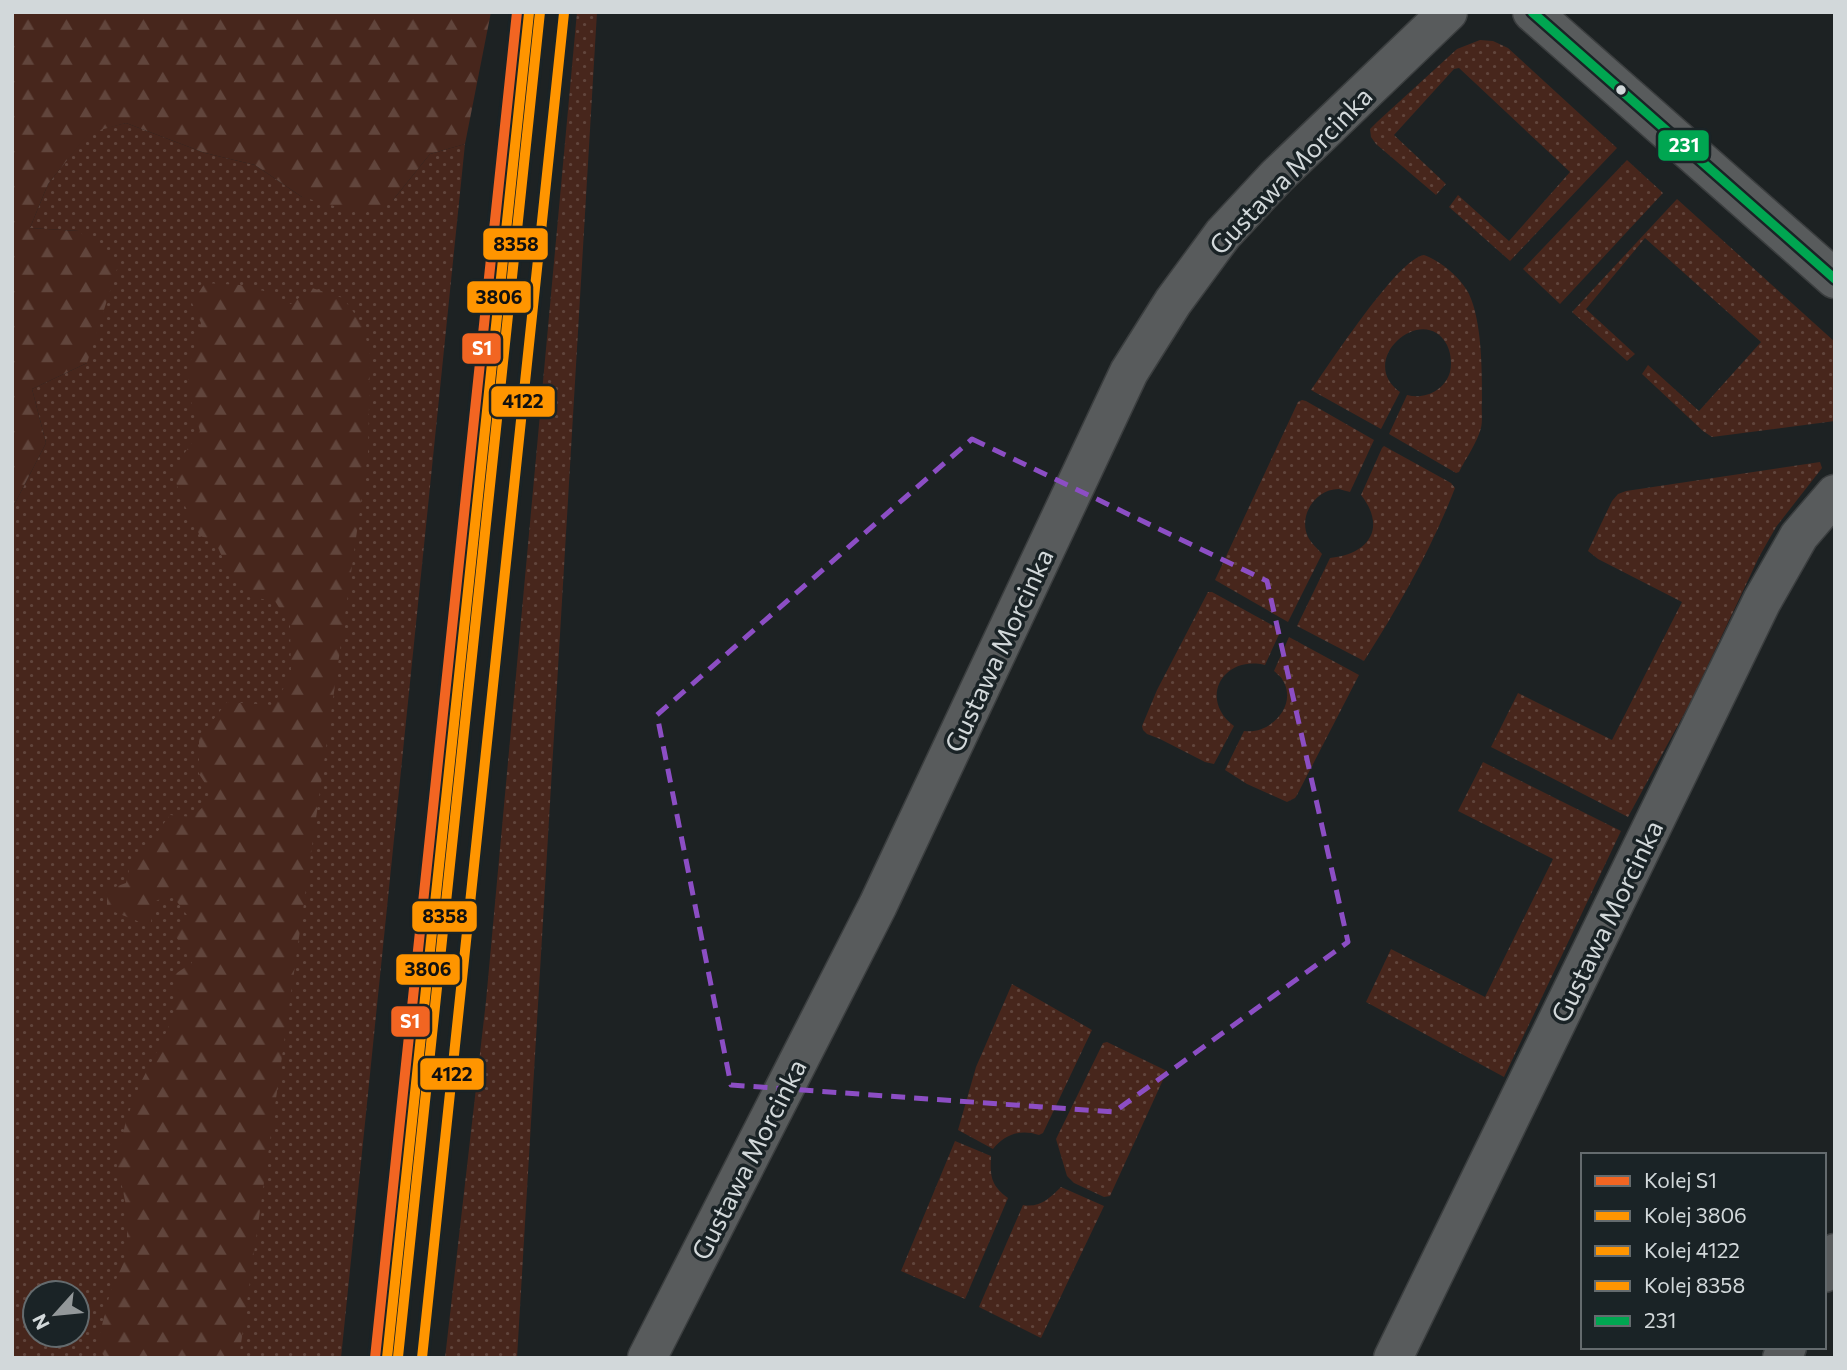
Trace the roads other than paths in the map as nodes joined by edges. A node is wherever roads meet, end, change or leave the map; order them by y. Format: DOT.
graph roads {
  1 [pos="1448,12"];
  2 [pos="1532,12"];
  3 [pos="1835,279"];
  4 [pos="1835,494"];
  5 [pos="1835,1252"];
  6 [pos="1826,1269"];
  7 [pos="647,1358"];
  8 [pos="1393,1358"];
  1 -- 7 [label="street, Gustawa Morcinka"];
  2 -- 3 [label="street"];
  4 -- 8 [label="street, Gustawa Morcinka"];
  5 -- 6 [label="street"];
}
